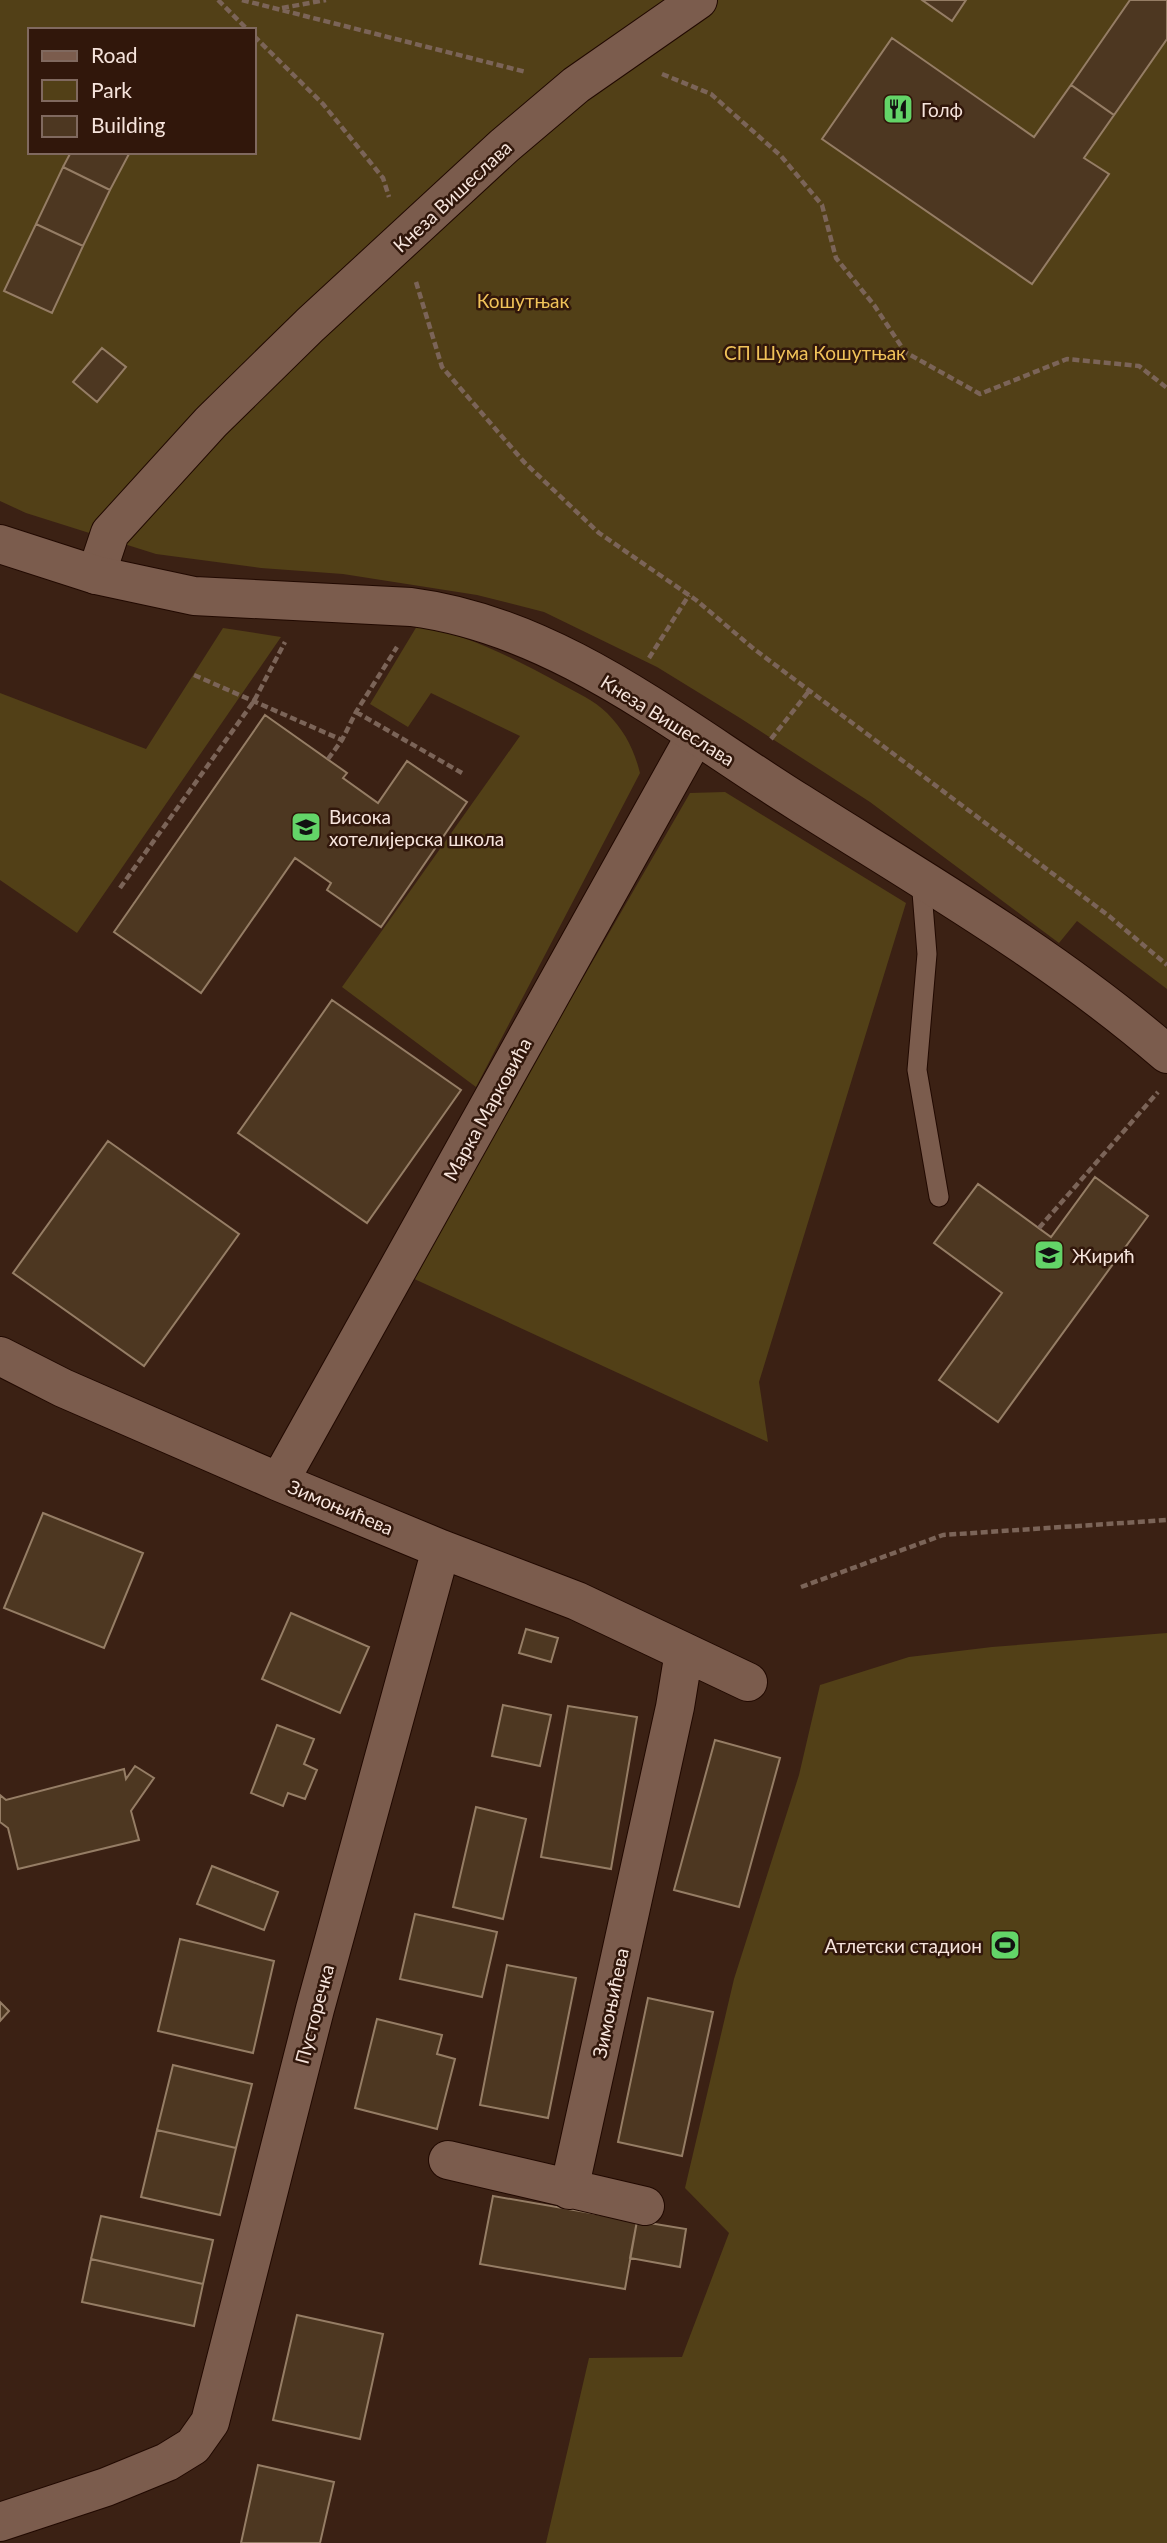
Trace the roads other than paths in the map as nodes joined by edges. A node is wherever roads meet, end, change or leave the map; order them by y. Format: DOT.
graph roads {
  1 [pos="698,0"];
  2 [pos="0,544"];
  3 [pos="96,575"];
  4 [pos="695,736"];
  5 [pos="921,880"];
  6 [pos="1166,1070"];
  7 [pos="939,1197"];
  8 [pos="0,1356"];
  9 [pos="279,1482"];
  10 [pos="441,1549"];
  11 [pos="684,1651"];
  12 [pos="748,1682"];
  13 [pos="448,2160"];
  14 [pos="569,2190"];
  15 [pos="645,2207"];
  16 [pos="0,2522"];
  1 -- 3 [label="street, Кнеза Вишеслава"];
  2 -- 3 [label="street, Кнеза Вишеслава"];
  3 -- 4 [label="street, Кнеза Вишеслава"];
  4 -- 5 [label="street, Кнеза Вишеслава"];
  4 -- 9 [label="street, Марка Марковића"];
  5 -- 6 [label="street, Кнеза Вишеслава"];
  5 -- 7 [label="lane"];
  8 -- 9 [label="street, Зимоњићева"];
  9 -- 10 [label="street, Зимоњићева"];
  10 -- 11 [label="street, Зимоњићева"];
  10 -- 16 [label="street, Пусторечка"];
  11 -- 12 [label="street, Зимоњићева"];
  11 -- 14 [label="street, Зимоњићева"];
  13 -- 14 [label="street"];
  14 -- 15 [label="street"];
}
